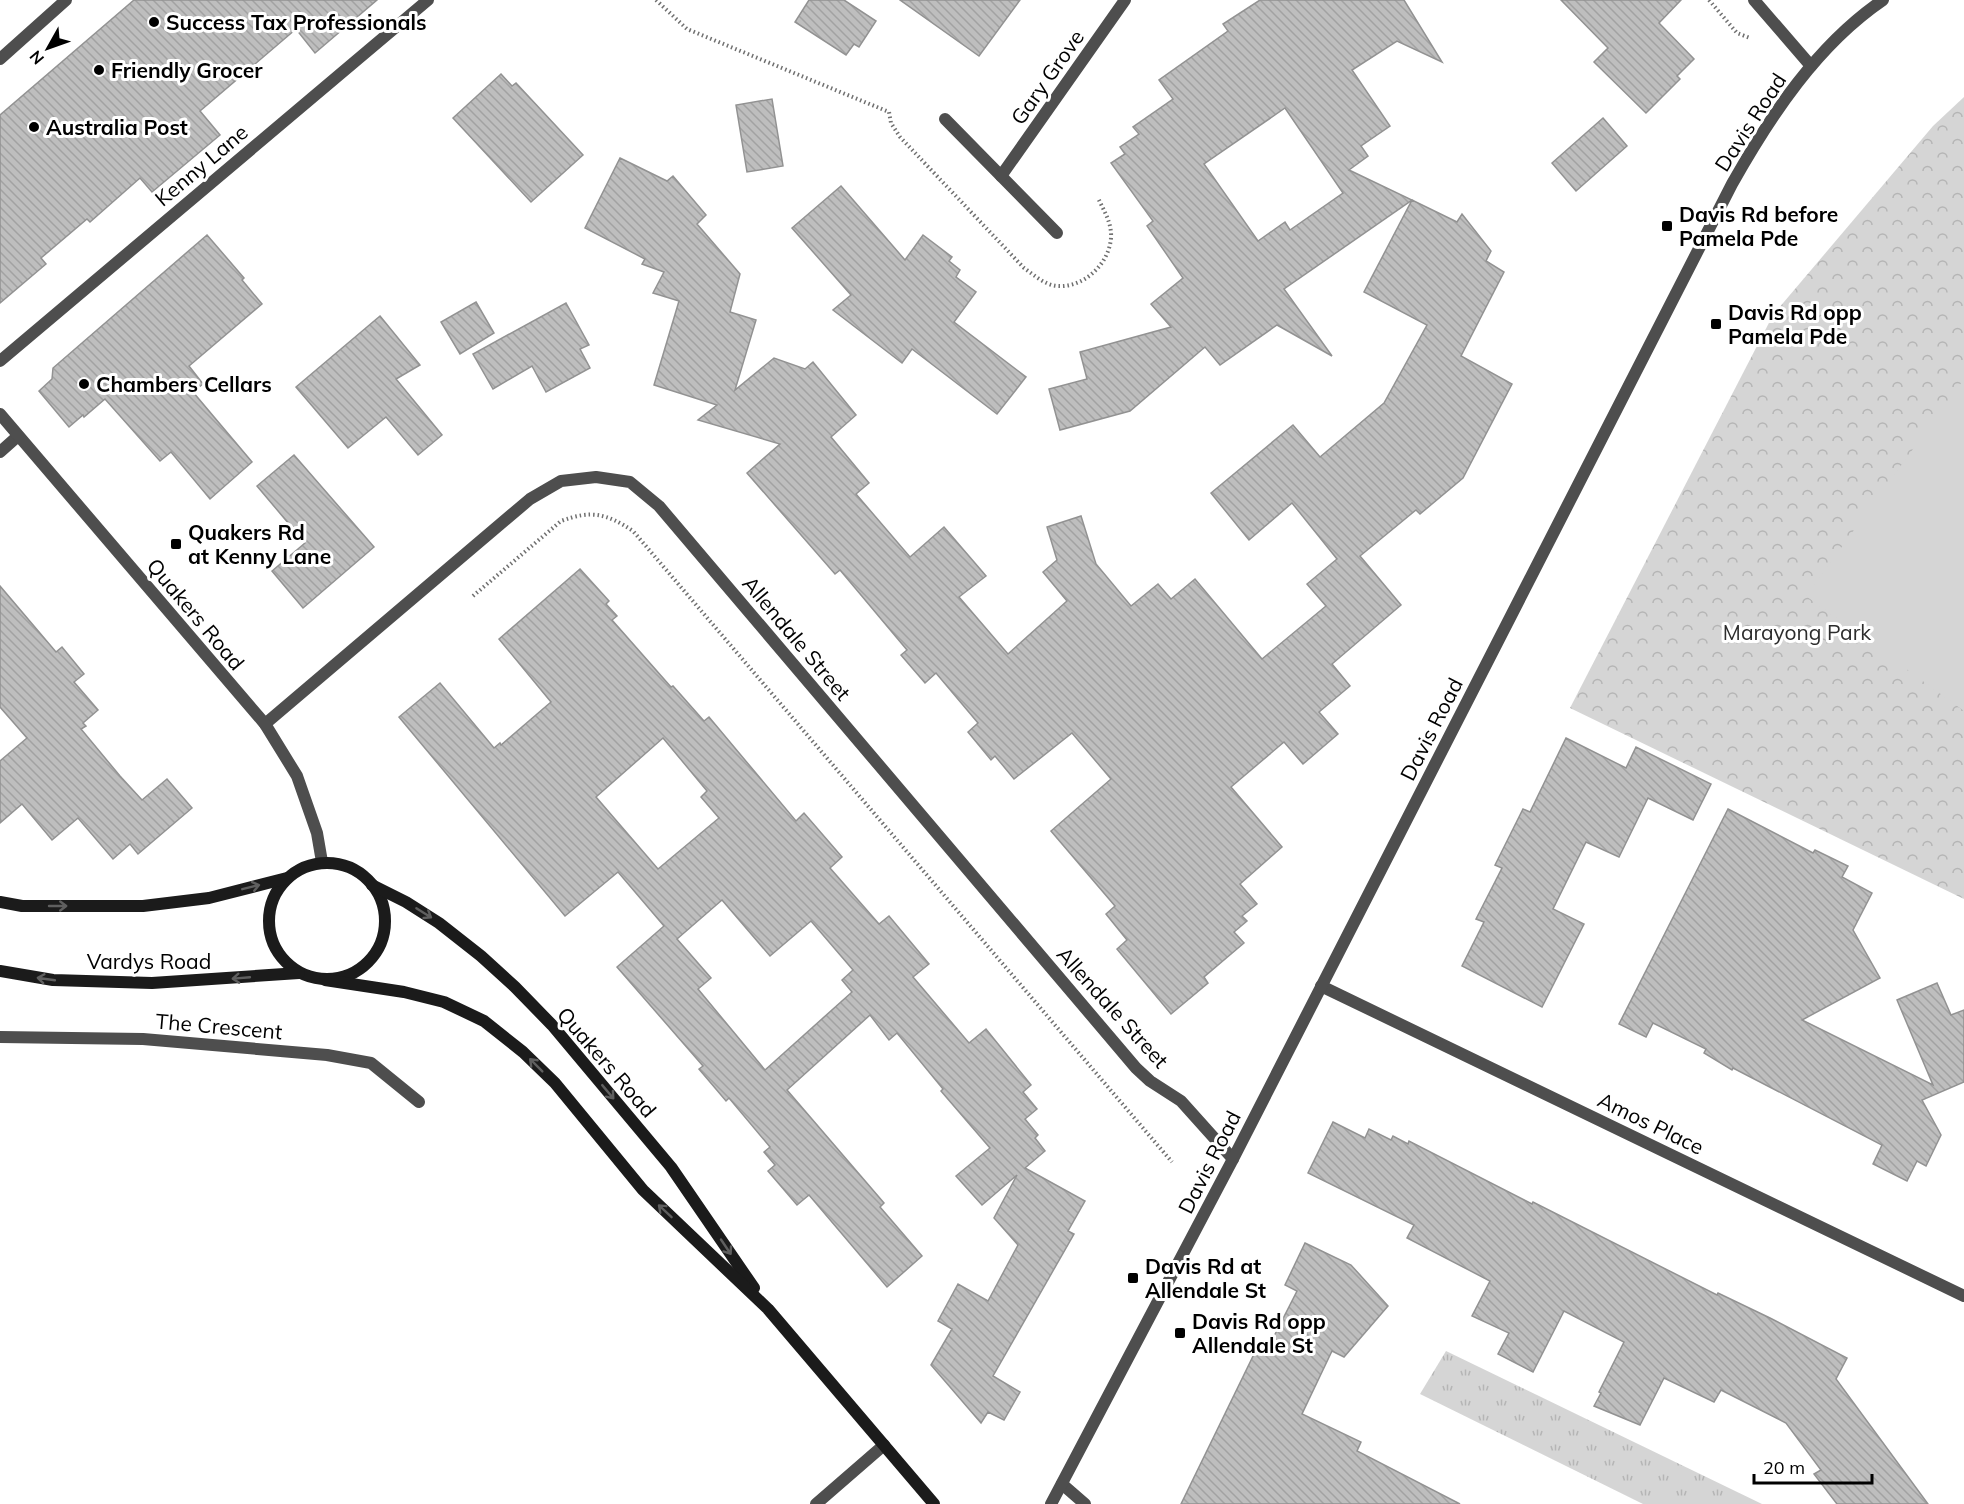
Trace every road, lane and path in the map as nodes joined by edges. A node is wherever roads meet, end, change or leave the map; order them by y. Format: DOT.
graph roads {
  1 [pos="66,0"];
  2 [pos="428,0"];
  3 [pos="656,0"];
  4 [pos="1125,0"];
  5 [pos="1709,0"];
  6 [pos="1754,0"];
  7 [pos="1883,0"];
  8 [pos="1750,38"];
  9 [pos="0,59"];
  10 [pos="1811,66"];
  11 [pos="889,112"];
  12 [pos="945,119"];
  13 [pos="1001,176"];
  14 [pos="1057,233"];
  15 [pos="0,361"];
  16 [pos="0,414"];
  17 [pos="18,436"];
  18 [pos="0,452"];
  19 [pos="473,596"];
  20 [pos="265,724"];
  21 [pos="322,862"];
  22 [pos="287,878"];
  23 [pos="372,885"];
  24 [pos="0,902"];
  25 [pos="0,971"];
  26 [pos="299,973"];
  27 [pos="326,980"];
  28 [pos="1321,986"];
  29 [pos="0,1037"];
  30 [pos="419,1102"];
  31 [pos="1233,1159"];
  32 [pos="1172,1162"];
  33 [pos="1964,1296"];
  34 [pos="768,1309"];
  35 [pos="884,1445"];
  36 [pos="1062,1484"];
  37 [pos="816,1504"];
  38 [pos="934,1504"];
  39 [pos="1051,1504"];
  40 [pos="1085,1504"];
  1 -- 9 [label="street"];
  2 -- 15 [label="street, Kenny Lane"];
  3 -- 11 [label="path"];
  4 -- 13 [label="street, Gary Grove"];
  5 -- 8 [label="path"];
  6 -- 10 [label="street"];
  7 -- 10 [label="street, Davis Road"];
  10 -- 28 [label="street, Davis Road"];
  12 -- 13 [label="street"];
  13 -- 14 [label="street"];
  16 -- 17 [label="street, Quakers Road"];
  17 -- 18 [label="street"];
  17 -- 20 [label="street, Quakers Road"];
  19 -- 32 [label="path"];
  20 -- 21 [label="street, Quakers Road"];
  20 -- 31 [label="street, Allendale Street"];
  21 -- 22 [label="main road"];
  21 -- 23 [label="main road"];
  24 -- 22 [label="main road, one-way"];
  22 -- 26 [label="main road"];
  23 -- 27 [label="main road"];
  23 -- 34 [label="main road, Quakers Road, one-way"];
  26 -- 25 [label="main road, Vardys Road, one-way"];
  26 -- 27 [label="main road"];
  34 -- 27 [label="main road, Quakers Road, one-way"];
  28 -- 31 [label="street, Davis Road"];
  28 -- 33 [label="street, Amos Place"];
  29 -- 30 [label="street, The Crescent"];
  31 -- 36 [label="street, Davis Road"];
  34 -- 35 [label="main road, Quakers Road"];
  35 -- 37 [label="street"];
  35 -- 38 [label="main road, Quakers Road"];
  36 -- 39 [label="street, Davis Road"];
  36 -- 40 [label="street"];
}
